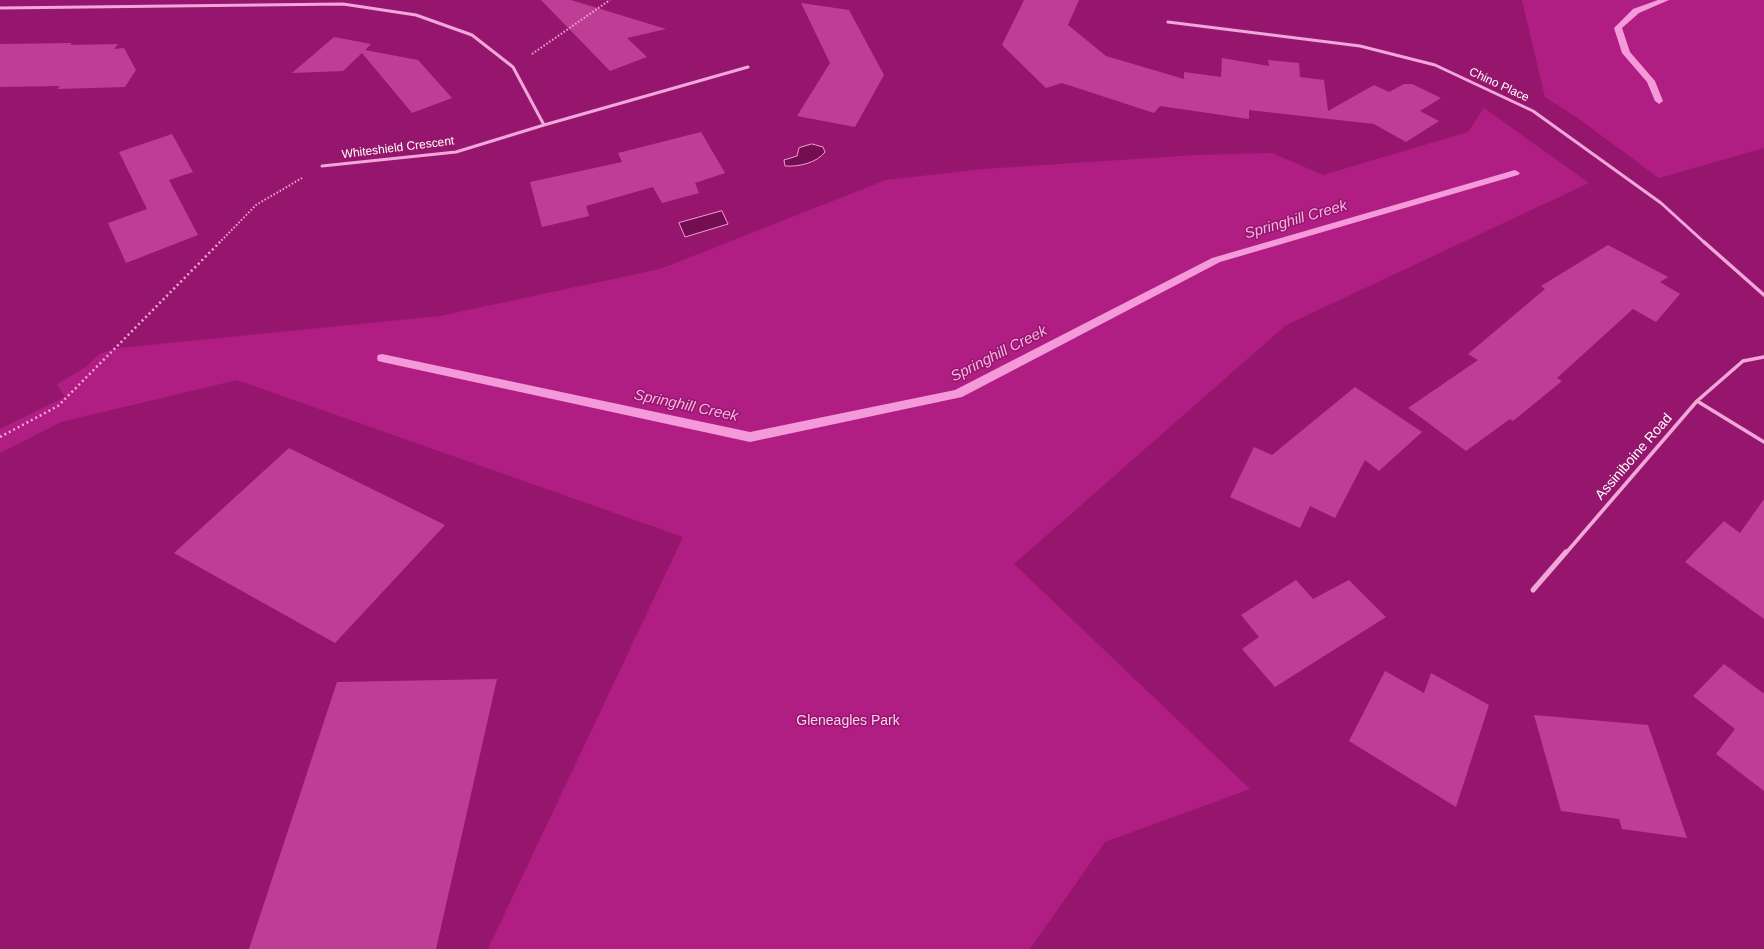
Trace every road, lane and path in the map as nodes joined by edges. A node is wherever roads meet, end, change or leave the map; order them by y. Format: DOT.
graph roads {
  1 [pos="610,0"];
  2 [pos="0,8"];
  3 [pos="1168,22"];
  4 [pos="531,54"];
  5 [pos="748,67"];
  6 [pos="544,125"];
  7 [pos="322,166"];
  8 [pos="1764,295"];
  9 [pos="1764,357"];
  10 [pos="1697,401"];
  11 [pos="0,437"];
  12 [pos="1764,442"];
  13 [pos="1533,590"];
  1 -- 4 [label="path"];
  2 -- 6 [label="street"];
  3 -- 8 [label="street, Chino Place"];
  5 -- 6 [label="street, Whiteshield Crescent"];
  6 -- 7 [label="street, Whiteshield Crescent"];
  7 -- 11 [label="path"];
  9 -- 10 [label="street, Assiniboine Road"];
  10 -- 12 [label="street"];
  10 -- 13 [label="street, Assiniboine Road"];
}
